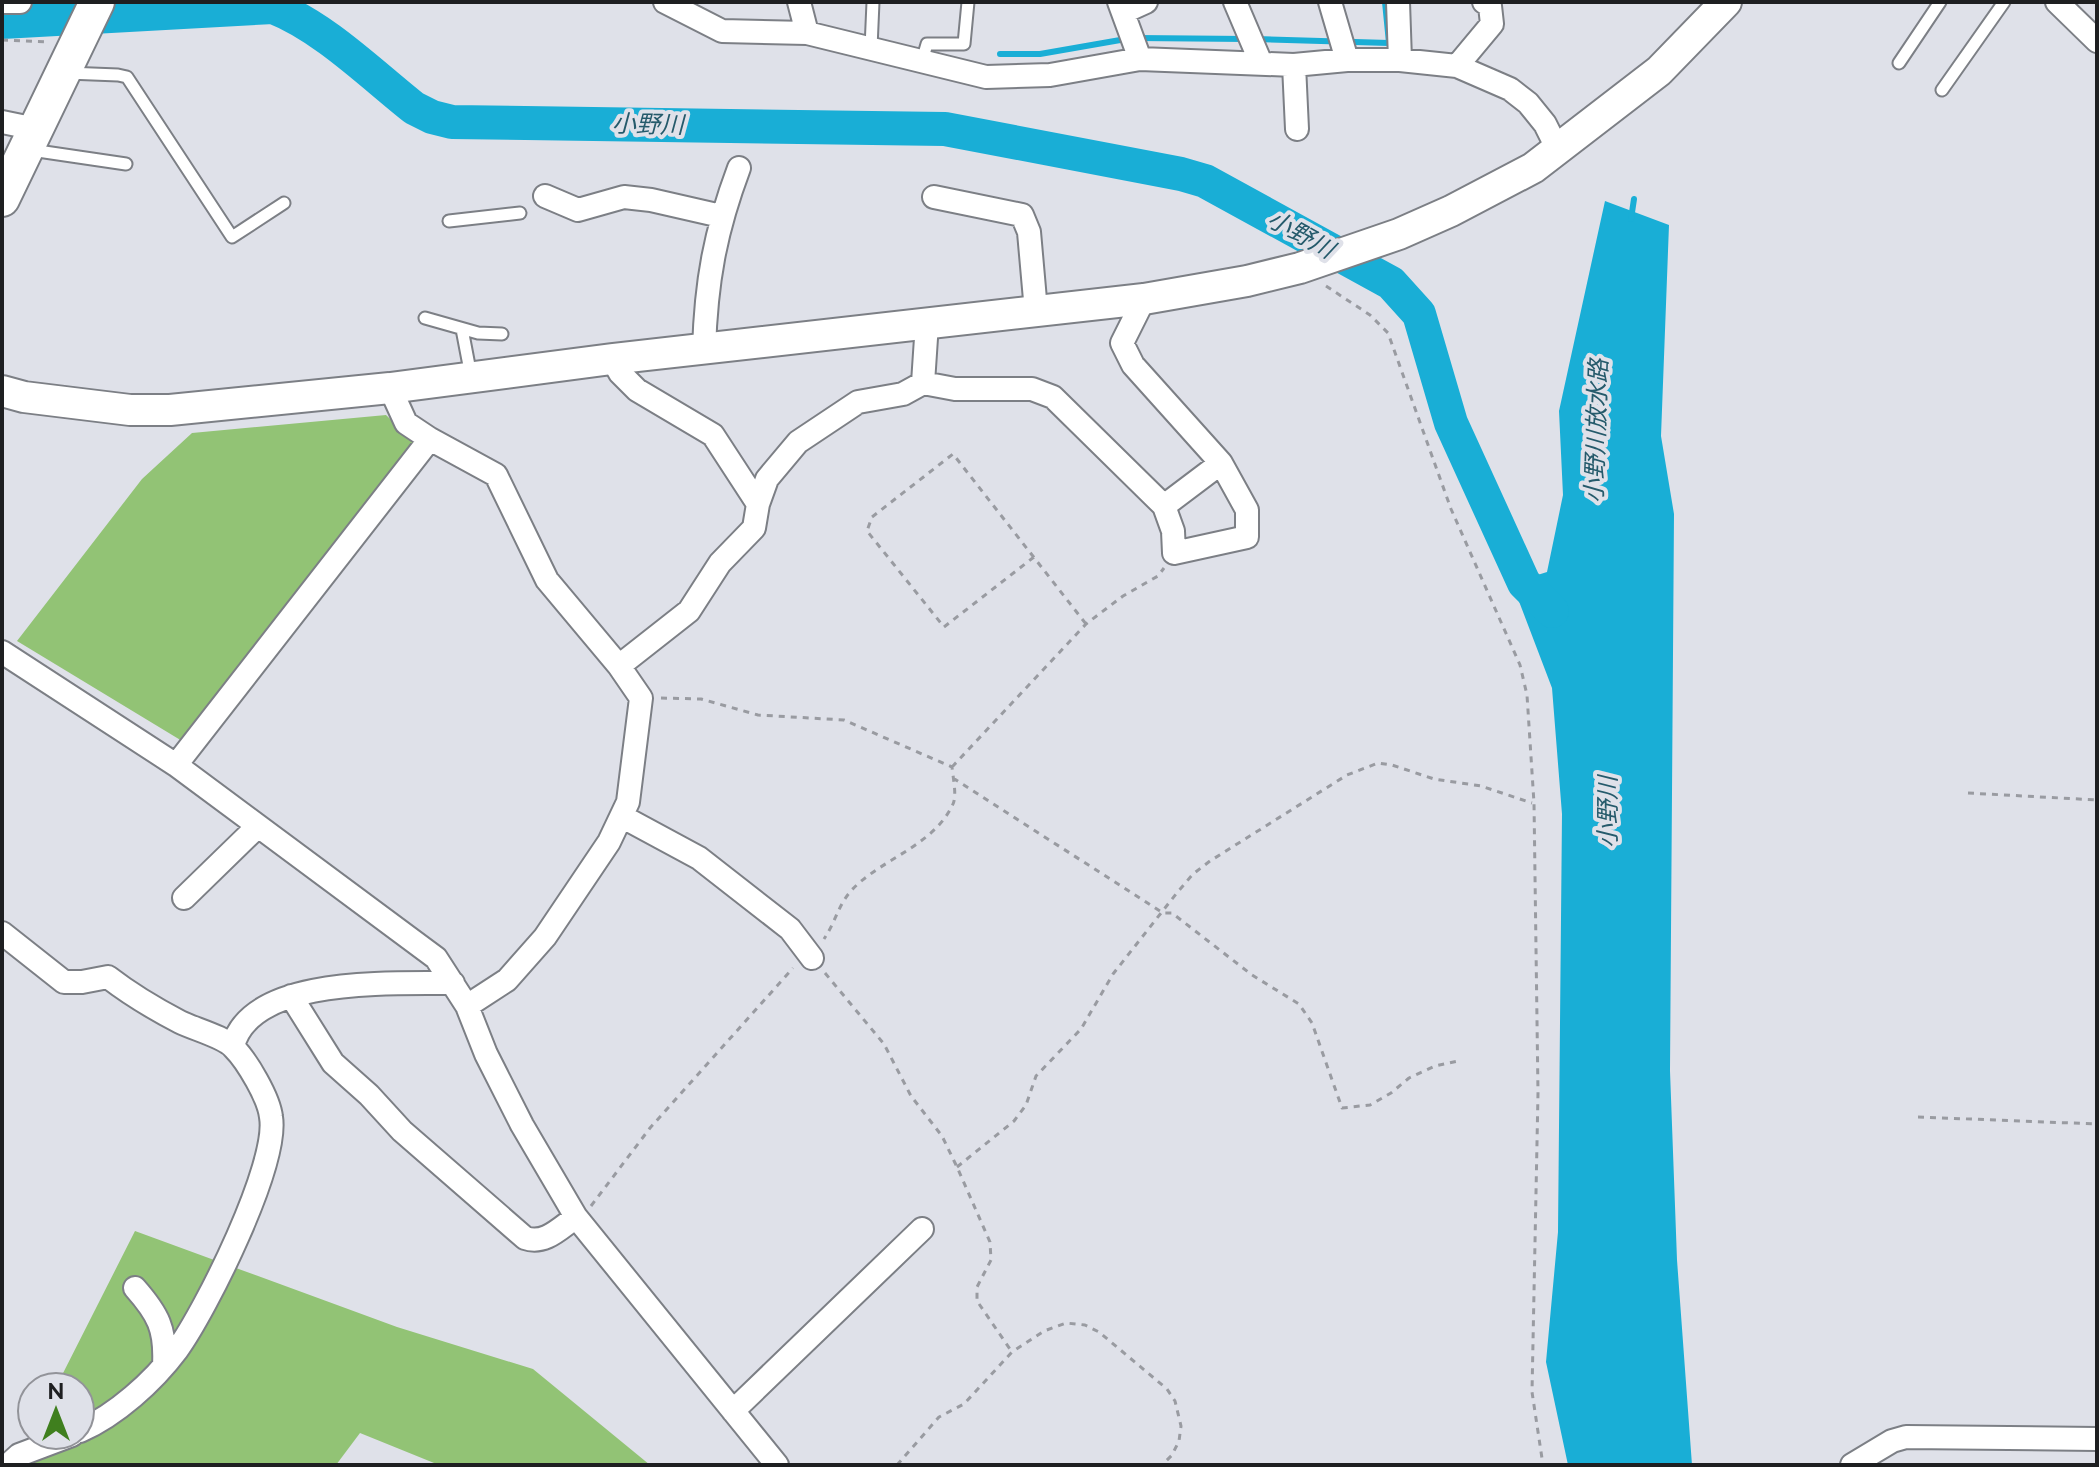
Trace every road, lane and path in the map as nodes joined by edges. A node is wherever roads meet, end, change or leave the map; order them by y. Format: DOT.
graph roads {
  1 [pos="2,2"];
  2 [pos="20,2"];
  3 [pos="97,2"];
  4 [pos="665,2"];
  5 [pos="799,2"];
  6 [pos="873,2"];
  7 [pos="968,2"];
  8 [pos="1146,2"];
  9 [pos="1235,2"];
  10 [pos="1330,2"];
  11 [pos="1398,2"];
  12 [pos="1484,2"];
  13 [pos="1726,2"];
  14 [pos="1940,2"];
  15 [pos="2004,2"];
  16 [pos="2057,2"];
  17 [pos="1121,7"];
  18 [pos="807,33"];
  19 [pos="2,40"];
  20 [pos="2097,41"];
  21 [pos="1135,45"];
  22 [pos="871,48"];
  23 [pos="62,59"];
  24 [pos="1347,60"];
  25 [pos="1400,60"];
  26 [pos="922,61"];
  27 [pos="1261,63"];
  28 [pos="1899,63"];
  29 [pos="1294,65"];
  30 [pos="1457,66"];
  31 [pos="1942,90"];
  32 [pos="2,122"];
  33 [pos="1297,129"];
  34 [pos="31,140"];
  35 [pos="1558,150"];
  36 [pos="126,164"];
  37 [pos="739,168"];
  38 [pos="545,196"];
  39 [pos="934,197"];
  40 [pos="2,199"];
  41 [pos="284,203"];
  42 [pos="520,213"];
  43 [pos="721,216"];
  44 [pos="449,221"];
  45 [pos="1300,268"];
  46 [pos="1144,299"];
  47 [pos="1036,311"];
  48 [pos="425,318"];
  49 [pos="927,323"];
  50 [pos="462,329"];
  51 [pos="502,334"];
  52 [pos="704,350"];
  53 [pos="612,359"];
  54 [pos="471,377"];
  55 [pos="923,383"];
  56 [pos="390,388"];
  57 [pos="2,391"];
  58 [pos="430,439"];
  59 [pos="1221,463"];
  60 [pos="758,504"];
  61 [pos="1164,506"];
  62 [pos="1174,553"];
  63 [pos="1034,557"];
  64 [pos="1086,624"];
  65 [pos="2,652"];
  66 [pos="619,666"];
  67 [pos="176,765"];
  68 [pos="952,767"];
  69 [pos="953,777"];
  70 [pos="1968,793"];
  71 [pos="2097,800"];
  72 [pos="1534,803"];
  73 [pos="623,817"];
  74 [pos="257,827"];
  75 [pos="184,898"];
  76 [pos="1163,913"];
  77 [pos="2,933"];
  78 [pos="812,958"];
  79 [pos="453,983"];
  80 [pos="291,996"];
  81 [pos="467,1006"];
  82 [pos="233,1046"];
  83 [pos="1458,1061"];
  84 [pos="1918,1117"];
  85 [pos="2097,1124"];
  86 [pos="957,1167"];
  87 [pos="576,1217"];
  88 [pos="922,1229"];
  89 [pos="135,1288"];
  90 [pos="1012,1352"];
  91 [pos="164,1365"];
  92 [pos="733,1411"];
  93 [pos="96,1421"];
  94 [pos="2097,1439"];
  95 [pos="29,1458"];
  96 [pos="8,1465"];
  97 [pos="777,1465"];
  98 [pos="897,1465"];
  99 [pos="1162,1465"];
  100 [pos="1543,1465"];
  101 [pos="1852,1465"];
  1 -- 2 [label="street"];
  3 -- 23 [label="main road"];
  4 -- 18 [label="street"];
  5 -- 18 [label="street"];
  6 -- 22 [label="lane"];
  7 -- 26 [label="lane"];
  8 -- 17 [label="street"];
  9 -- 27 [label="street"];
  10 -- 24 [label="street"];
  11 -- 25 [label="street"];
  12 -- 30 [label="street"];
  13 -- 35 [label="street"];
  14 -- 28 [label="lane"];
  15 -- 31 [label="lane"];
  16 -- 20 [label="street"];
  17 -- 21 [label="street"];
  18 -- 22 [label="street"];
  19 -- 23 [label="path"];
  21 -- 26 [label="street"];
  21 -- 27 [label="street"];
  22 -- 26 [label="street"];
  23 -- 34 [label="main road"];
  23 -- 41 [label="lane"];
  24 -- 25 [label="street"];
  24 -- 29 [label="street"];
  25 -- 30 [label="street"];
  27 -- 29 [label="street"];
  29 -- 33 [label="street"];
  30 -- 35 [label="street"];
  32 -- 34 [label="street"];
  34 -- 36 [label="lane"];
  34 -- 40 [label="main road"];
  35 -- 45 [label="street"];
  37 -- 43 [label="street"];
  38 -- 43 [label="street"];
  39 -- 47 [label="street"];
  42 -- 44 [label="lane"];
  43 -- 52 [label="street"];
  45 -- 46 [label="street"];
  45 -- 72 [label="path"];
  46 -- 47 [label="street"];
  46 -- 59 [label="street"];
  47 -- 49 [label="street"];
  48 -- 50 [label="lane"];
  49 -- 52 [label="street"];
  49 -- 55 [label="street"];
  50 -- 51 [label="lane"];
  50 -- 54 [label="lane"];
  52 -- 53 [label="street"];
  53 -- 54 [label="street"];
  53 -- 60 [label="street"];
  54 -- 56 [label="street"];
  55 -- 60 [label="street"];
  55 -- 61 [label="street"];
  56 -- 57 [label="street"];
  56 -- 58 [label="street"];
  58 -- 66 [label="street"];
  58 -- 67 [label="street"];
  59 -- 61 [label="street"];
  59 -- 62 [label="street"];
  60 -- 66 [label="street"];
  61 -- 62 [label="street"];
  62 -- 64 [label="path"];
  63 -- 63 [label="path"];
  63 -- 64 [label="path"];
  64 -- 68 [label="path"];
  65 -- 67 [label="street"];
  66 -- 73 [label="street"];
  67 -- 74 [label="street"];
  69 -- 76 [label="path"];
  70 -- 71 [label="path"];
  72 -- 76 [label="path"];
  72 -- 100 [label="path"];
  73 -- 78 [label="street"];
  73 -- 81 [label="street"];
  74 -- 75 [label="street"];
  74 -- 79 [label="street"];
  76 -- 83 [label="path"];
  76 -- 86 [label="path"];
  77 -- 82 [label="street"];
  78 -- 86 [label="path"];
  79 -- 80 [label="street"];
  79 -- 81 [label="street"];
  80 -- 82 [label="street"];
  80 -- 87 [label="street"];
  81 -- 87 [label="street"];
  82 -- 91 [label="street"];
  84 -- 85 [label="path"];
  86 -- 90 [label="path"];
  87 -- 92 [label="street"];
  88 -- 92 [label="street"];
  89 -- 91 [label="street"];
  90 -- 98 [label="path"];
  90 -- 99 [label="path"];
  91 -- 93 [label="street"];
  92 -- 97 [label="street"];
  94 -- 101 [label="street"];
  95 -- 96 [label="street"];
}
